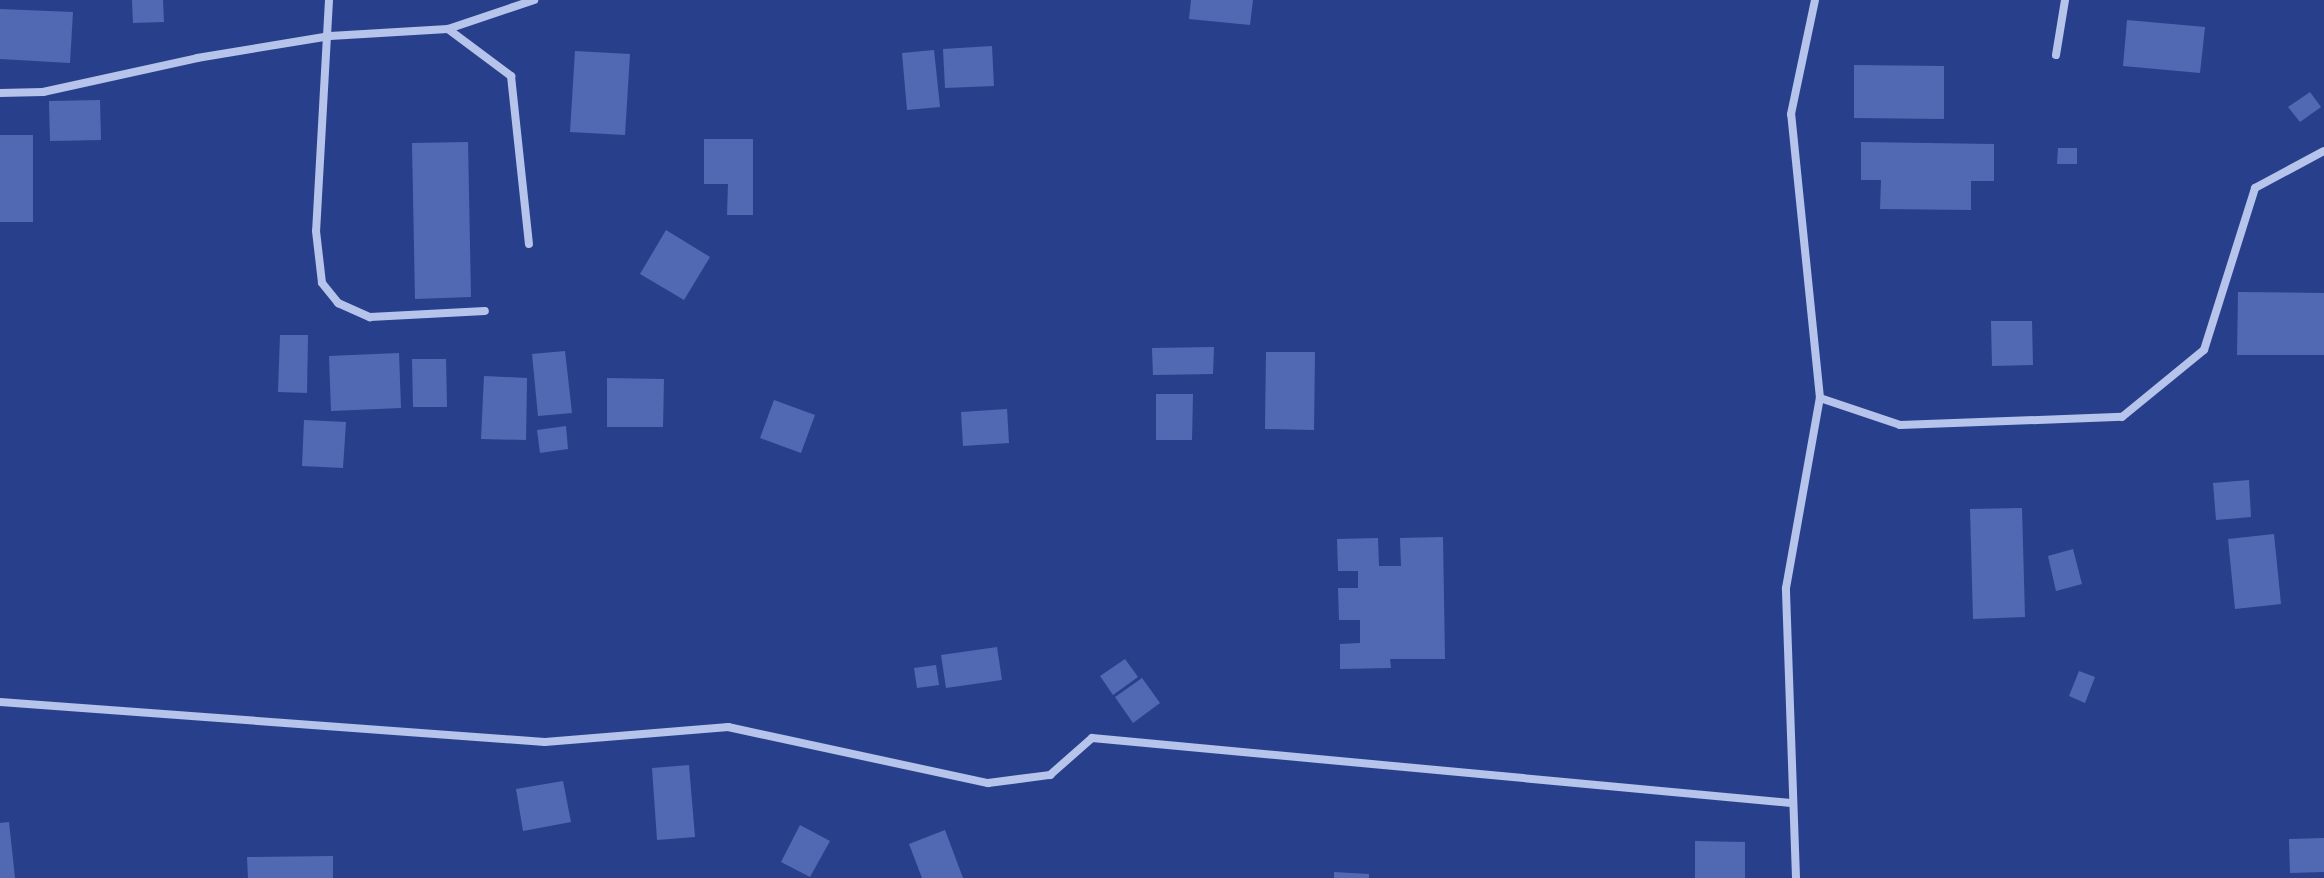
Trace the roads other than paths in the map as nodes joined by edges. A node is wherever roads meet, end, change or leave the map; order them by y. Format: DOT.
graph roads {
  1 [pos="329,0"];
  2 [pos="534,0"];
  3 [pos="1815,0"];
  4 [pos="2065,0"];
  5 [pos="448,29"];
  6 [pos="330,36"];
  7 [pos="2056,55"];
  8 [pos="0,93"];
  9 [pos="2324,151"];
  10 [pos="529,244"];
  11 [pos="485,311"];
  12 [pos="1820,398"];
  13 [pos="0,702"];
  14 [pos="1791,803"];
  15 [pos="1796,878"];
  1 -- 6 [label="street"];
  2 -- 5 [label="street"];
  3 -- 12 [label="street"];
  4 -- 7 [label="street"];
  5 -- 6 [label="street"];
  5 -- 10 [label="street"];
  6 -- 8 [label="street"];
  6 -- 11 [label="street"];
  9 -- 12 [label="street"];
  12 -- 14 [label="street"];
  13 -- 14 [label="street"];
  14 -- 15 [label="street"];
}
